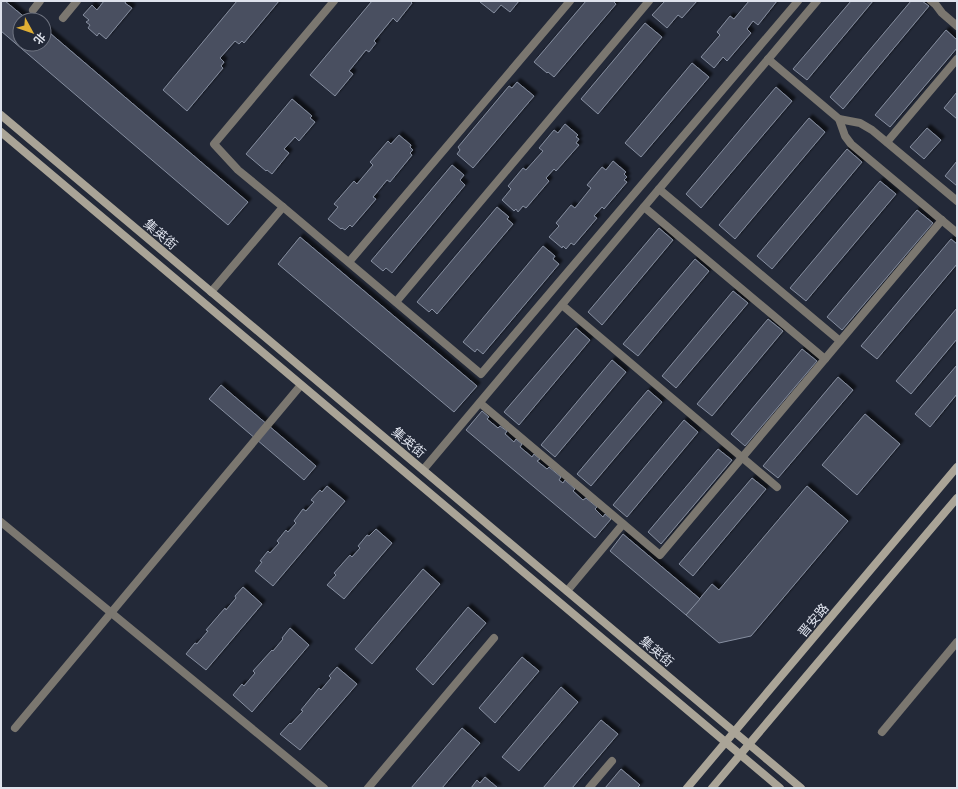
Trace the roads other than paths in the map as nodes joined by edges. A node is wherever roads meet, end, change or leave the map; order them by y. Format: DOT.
graph roads {
  1 [pos="40,1"];
  2 [pos="77,1"];
  3 [pos="334,1"];
  4 [pos="570,1"];
  5 [pos="649,1"];
  6 [pos="798,1"];
  7 [pos="817,1"];
  8 [pos="931,1"];
  9 [pos="33,10"];
  10 [pos="63,18"];
  11 [pos="957,26"];
  12 [pos="768,59"];
  13 [pos="957,59"];
  14 [pos="1,115"];
  15 [pos="839,119"];
  16 [pos="1,132"];
  17 [pos="887,142"];
  18 [pos="659,189"];
  19 [pos="957,201"];
  20 [pos="283,207"];
  21 [pos="644,207"];
  22 [pos="942,220"];
  23 [pos="957,233"];
  24 [pos="349,262"];
  25 [pos="211,292"];
  26 [pos="396,302"];
  27 [pos="562,305"];
  28 [pos="840,341"];
  29 [pos="825,359"];
  30 [pos="301,385"];
  31 [pos="480,403"];
  32 [pos="742,457"];
  33 [pos="957,467"];
  34 [pos="423,470"];
  35 [pos="777,487"];
  36 [pos="957,498"];
  37 [pos="1,522"];
  38 [pos="623,524"];
  39 [pos="567,591"];
  40 [pos="111,613"];
  41 [pos="494,638"];
  42 [pos="957,642"];
  43 [pos="14,728"];
  44 [pos="734,732"];
  45 [pos="882,732"];
  46 [pos="726,742"];
  47 [pos="749,744"];
  48 [pos="741,755"];
  49 [pos="612,761"];
  50 [pos="324,788"];
  51 [pos="368,788"];
  52 [pos="589,788"];
  53 [pos="687,788"];
  54 [pos="712,788"];
  55 [pos="780,788"];
  56 [pos="801,788"];
  1 -- 9 [label="lane"];
  2 -- 10 [label="lane"];
  3 -- 20 [label="lane"];
  4 -- 24 [label="lane"];
  5 -- 26 [label="lane"];
  6 -- 26 [label="lane"];
  7 -- 12 [label="lane"];
  8 -- 11 [label="lane"];
  12 -- 15 [label="lane"];
  12 -- 18 [label="lane"];
  13 -- 17 [label="lane"];
  14 -- 25 [label="main road, 集英街"];
  15 -- 17 [label="lane"];
  15 -- 22 [label="lane"];
  16 -- 30 [label="main road, 集英街"];
  17 -- 19 [label="lane"];
  18 -- 21 [label="lane"];
  18 -- 28 [label="lane"];
  20 -- 24 [label="lane"];
  20 -- 25 [label="lane"];
  21 -- 27 [label="lane"];
  21 -- 29 [label="lane"];
  22 -- 23 [label="lane"];
  22 -- 28 [label="lane"];
  24 -- 26 [label="lane"];
  25 -- 34 [label="main road, 集英街"];
  27 -- 31 [label="lane"];
  27 -- 32 [label="lane"];
  28 -- 29 [label="lane"];
  29 -- 32 [label="lane"];
  30 -- 40 [label="lane"];
  30 -- 46 [label="main road, 集英街"];
  31 -- 34 [label="lane"];
  31 -- 38 [label="lane"];
  32 -- 35 [label="lane"];
  32 -- 38 [label="lane"];
  33 -- 44 [label="main road, 晋安路"];
  34 -- 39 [label="main road, 集英街"];
  36 -- 47 [label="main road"];
  37 -- 40 [label="lane"];
  38 -- 39 [label="lane"];
  39 -- 44 [label="main road, 集英街"];
  40 -- 43 [label="lane"];
  40 -- 50 [label="lane"];
  41 -- 51 [label="lane"];
  42 -- 45 [label="lane"];
  44 -- 46 [label="main road, 晋安路"];
  44 -- 47 [label="main road, 集英街"];
  46 -- 48 [label="main road, 集英街"];
  46 -- 53 [label="main road, 晋安路"];
  47 -- 48 [label="main road"];
  47 -- 56 [label="main road, 集英街"];
  48 -- 54 [label="main road"];
  48 -- 55 [label="main road, 集英街"];
  49 -- 52 [label="lane"];
}
